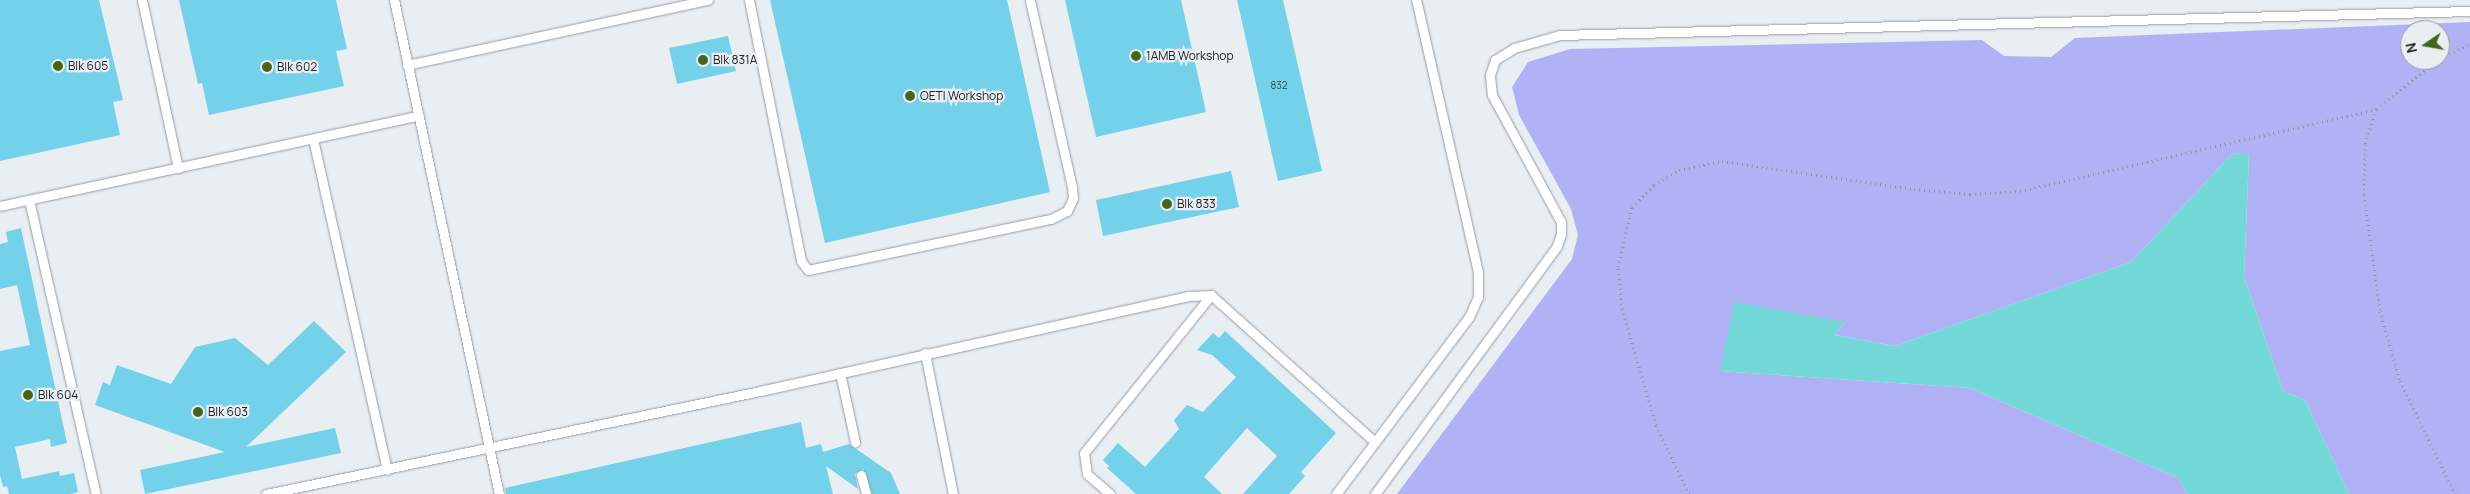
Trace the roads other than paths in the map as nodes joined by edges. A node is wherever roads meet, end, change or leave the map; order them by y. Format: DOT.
graph roads {
  1 [pos="142,0"];
  2 [pos="394,0"];
  3 [pos="708,0"];
  4 [pos="749,0"];
  5 [pos="1030,0"];
  6 [pos="1416,0"];
  7 [pos="2470,11"];
  8 [pos="408,65"];
  9 [pos="418,116"];
  10 [pos="313,139"];
  11 [pos="178,168"];
  12 [pos="29,200"];
  13 [pos="0,206"];
  14 [pos="1211,295"];
  15 [pos="925,353"];
  16 [pos="840,373"];
  17 [pos="855,442"];
  18 [pos="1375,442"];
  19 [pos="489,449"];
  20 [pos="386,470"];
  21 [pos="861,475"];
  22 [pos="96,494"];
  23 [pos="266,494"];
  24 [pos="499,494"];
  25 [pos="866,494"];
  26 [pos="953,494"];
  27 [pos="1110,494"];
  28 [pos="1336,494"];
  29 [pos="1376,494"];
  1 -- 11 [label="lane"];
  2 -- 8 [label="lane"];
  3 -- 8 [label="lane"];
  4 -- 5 [label="lane"];
  6 -- 18 [label="lane"];
  7 -- 29 [label="lane"];
  8 -- 9 [label="lane"];
  9 -- 10 [label="lane"];
  9 -- 19 [label="lane"];
  10 -- 11 [label="lane"];
  10 -- 20 [label="lane"];
  11 -- 12 [label="lane"];
  12 -- 13 [label="lane"];
  12 -- 22 [label="lane"];
  14 -- 15 [label="lane"];
  14 -- 18 [label="lane"];
  14 -- 27 [label="lane"];
  15 -- 16 [label="lane"];
  15 -- 26 [label="lane"];
  16 -- 17 [label="lane"];
  16 -- 19 [label="lane"];
  18 -- 28 [label="lane"];
  19 -- 20 [label="lane"];
  19 -- 24 [label="lane"];
  20 -- 23 [label="lane"];
  21 -- 25 [label="lane"];
}
